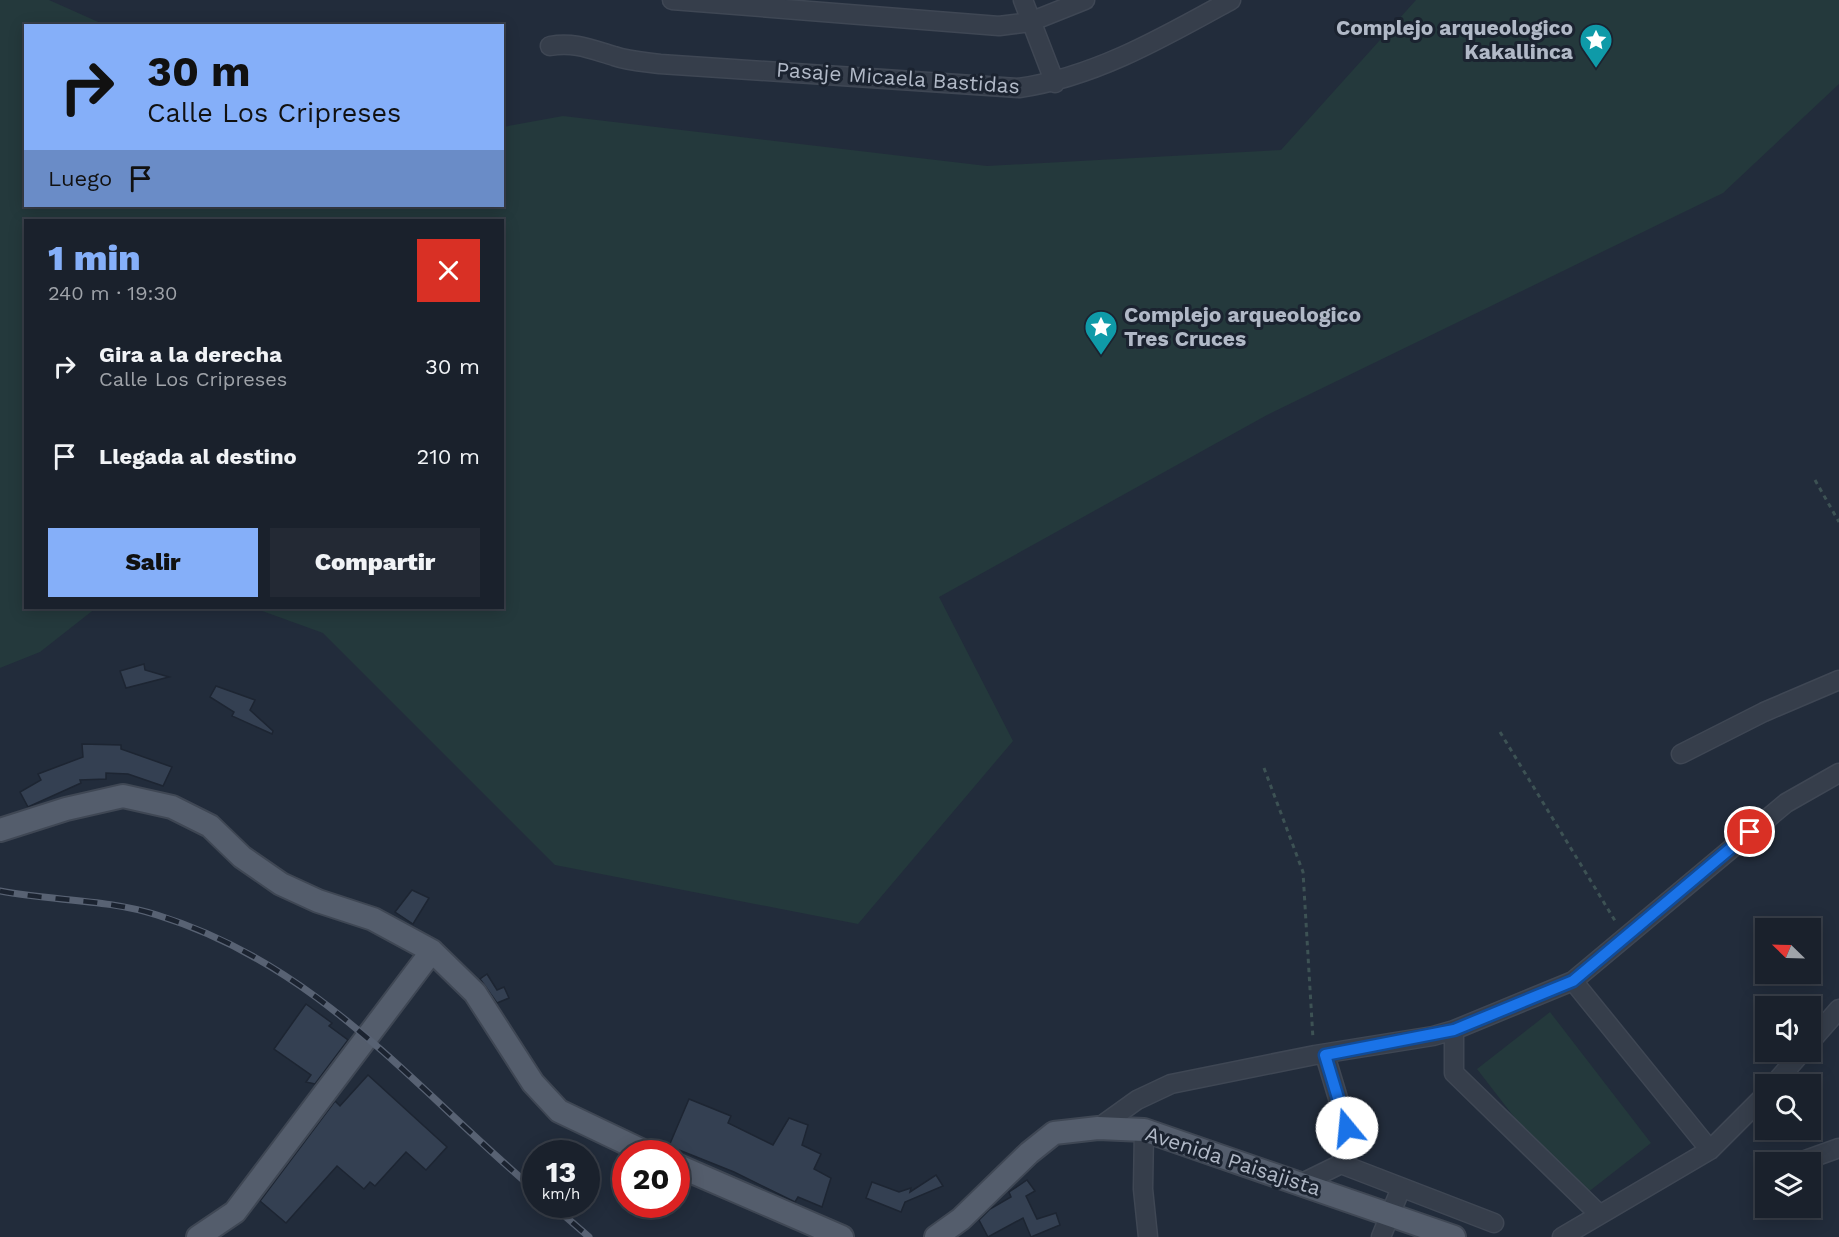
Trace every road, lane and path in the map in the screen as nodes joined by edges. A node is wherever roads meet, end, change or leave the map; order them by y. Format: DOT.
graph roads {
  1 [pos="672,0"];
  2 [pos="1023,0"];
  3 [pos="1086,0"];
  4 [pos="1231,0"];
  5 [pos="792,5"];
  6 [pos="1030,22"];
  7 [pos="550,46"];
  8 [pos="1055,83"];
  9 [pos="1815,480"];
  10 [pos="1839,522"];
  11 [pos="1839,680"];
  12 [pos="1500,732"];
  13 [pos="1681,754"];
  14 [pos="1264,768"];
  15 [pos="1839,773"];
  16 [pos="0,830"];
  17 [pos="1624,936"];
  18 [pos="432,951"];
  19 [pos="1573,981"];
  20 [pos="1839,1009"];
  21 [pos="1821,1029"];
  22 [pos="1454,1030"];
  23 [pos="1320,1055"];
  24 [pos="1793,1062"];
  25 [pos="1783,1074"];
  26 [pos="1755,1105"];
  27 [pos="1098,1128"];
  28 [pos="1144,1130"];
  29 [pos="620,1140"];
  30 [pos="1839,1148"];
  31 [pos="1710,1150"];
  32 [pos="1821,1154"];
  33 [pos="1341,1164"];
  34 [pos="690,1171"];
  35 [pos="1300,1184"];
  36 [pos="1401,1188"];
  37 [pos="1599,1214"];
  38 [pos="1391,1215"];
  39 [pos="1494,1223"];
  40 [pos="198,1237"];
  41 [pos="842,1237"];
  42 [pos="936,1237"];
  43 [pos="1148,1237"];
  44 [pos="1381,1237"];
  45 [pos="1454,1237"];
  46 [pos="1562,1237"];
  1 -- 5 [label="street"];
  2 -- 6 [label="street"];
  3 -- 6 [label="street"];
  4 -- 8 [label="street, Pasaje Micaela Bastidas"];
  5 -- 6 [label="street"];
  6 -- 8 [label="street"];
  7 -- 8 [label="street, Pasaje Micaela Bastidas"];
  9 -- 10 [label="path"];
  11 -- 13 [label="street"];
  12 -- 17 [label="path"];
  14 -- 23 [label="path"];
  15 -- 17 [label="street"];
  16 -- 18 [label="main road"];
  17 -- 19 [label="street"];
  18 -- 29 [label="main road"];
  18 -- 40 [label="main road"];
  19 -- 22 [label="street"];
  19 -- 31 [label="street"];
  20 -- 21 [label="street"];
  22 -- 23 [label="street"];
  22 -- 37 [label="street"];
  23 -- 27 [label="street"];
  23 -- 33 [label="street"];
  24 -- 25 [label="street"];
  26 -- 31 [label="street"];
  27 -- 28 [label="main road, Avenida Paisajista"];
  27 -- 42 [label="main road, Avenida Paisajista"];
  28 -- 35 [label="main road, Avenida Paisajista"];
  28 -- 43 [label="street"];
  30 -- 32 [label="street"];
  31 -- 37 [label="street"];
  33 -- 35 [label="street"];
  33 -- 36 [label="street"];
  34 -- 41 [label="main road"];
  35 -- 38 [label="main road, Avenida Paisajista"];
  36 -- 38 [label="street"];
  36 -- 39 [label="street"];
  37 -- 46 [label="street"];
  38 -- 44 [label="street"];
  38 -- 45 [label="main road, Avenida Paisajista"];
}
